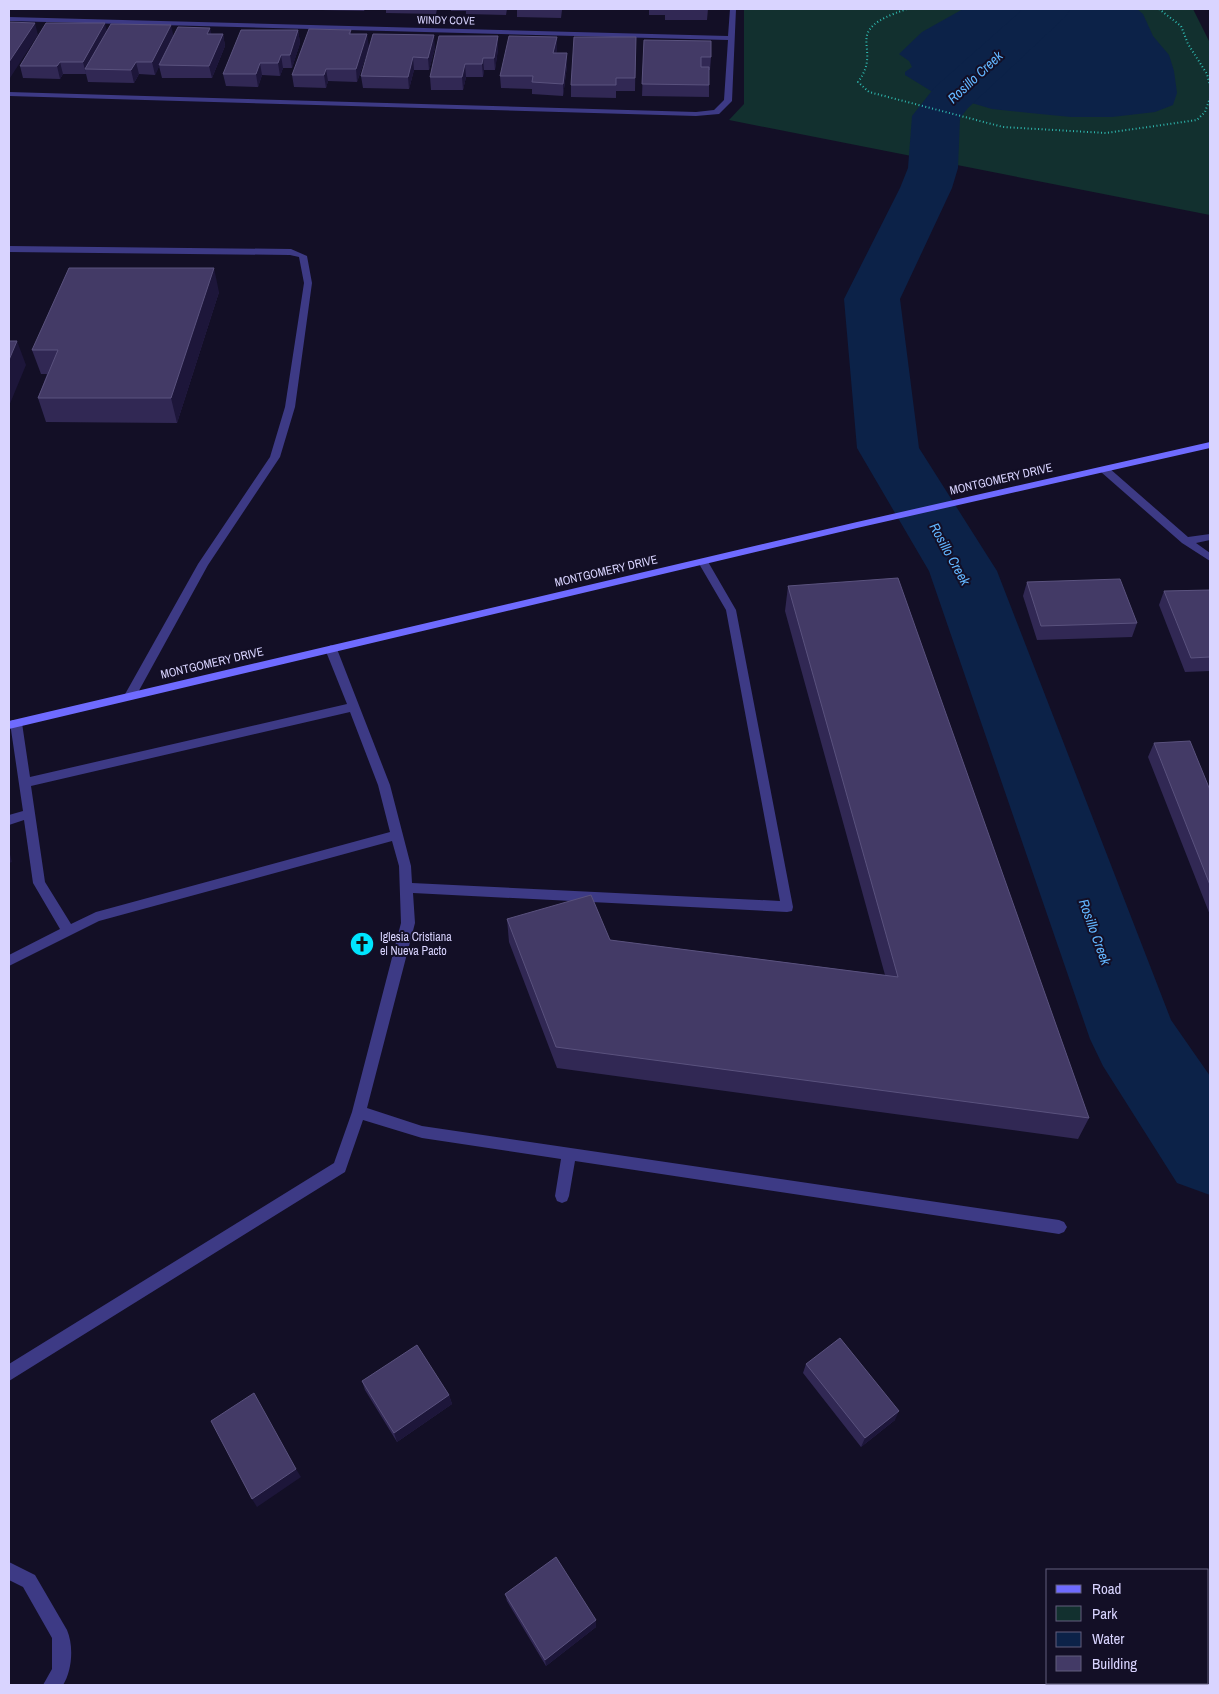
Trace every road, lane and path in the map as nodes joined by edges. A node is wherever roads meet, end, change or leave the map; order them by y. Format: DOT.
graph roads {
  1 [pos="733,9"];
  2 [pos="907,9"];
  3 [pos="1159,9"];
  4 [pos="9,19"];
  5 [pos="732,38"];
  6 [pos="1210,86"];
  7 [pos="9,94"];
  8 [pos="1210,98"];
  9 [pos="9,248"];
  10 [pos="1210,445"];
  11 [pos="1105,470"];
  12 [pos="1210,537"];
  13 [pos="1186,541"];
  14 [pos="1210,558"];
  15 [pos="703,562"];
  16 [pos="331,649"];
  17 [pos="130,696"];
  18 [pos="353,707"];
  19 [pos="12,724"];
  20 [pos="25,783"];
  21 [pos="29,814"];
  22 [pos="9,820"];
  23 [pos="396,835"];
  24 [pos="406,888"];
  25 [pos="68,931"];
  26 [pos="9,961"];
  27 [pos="359,1112"];
  28 [pos="569,1155"];
  29 [pos="562,1196"];
  30 [pos="1059,1227"];
  31 [pos="9,1373"];
  32 [pos="9,1571"];
  33 [pos="52,1685"];
  1 -- 5 [label="street"];
  2 -- 8 [label="path"];
  3 -- 6 [label="path"];
  4 -- 5 [label="street, WINDY COVE"];
  5 -- 7 [label="street"];
  9 -- 17 [label="street"];
  10 -- 11 [label="main road, MONTGOMERY DRIVE"];
  11 -- 13 [label="street"];
  11 -- 15 [label="main road, MONTGOMERY DRIVE"];
  12 -- 13 [label="street"];
  13 -- 14 [label="street"];
  15 -- 16 [label="main road, MONTGOMERY DRIVE"];
  15 -- 24 [label="street"];
  16 -- 17 [label="main road, MONTGOMERY DRIVE"];
  16 -- 18 [label="street"];
  17 -- 19 [label="main road, MONTGOMERY DRIVE"];
  18 -- 20 [label="street"];
  18 -- 23 [label="street"];
  19 -- 20 [label="street"];
  20 -- 21 [label="street"];
  21 -- 22 [label="street"];
  21 -- 25 [label="street"];
  23 -- 24 [label="street"];
  23 -- 25 [label="street"];
  24 -- 27 [label="street"];
  25 -- 26 [label="street"];
  27 -- 28 [label="street"];
  27 -- 31 [label="street"];
  28 -- 29 [label="street"];
  28 -- 30 [label="street"];
  32 -- 33 [label="street"];
}
